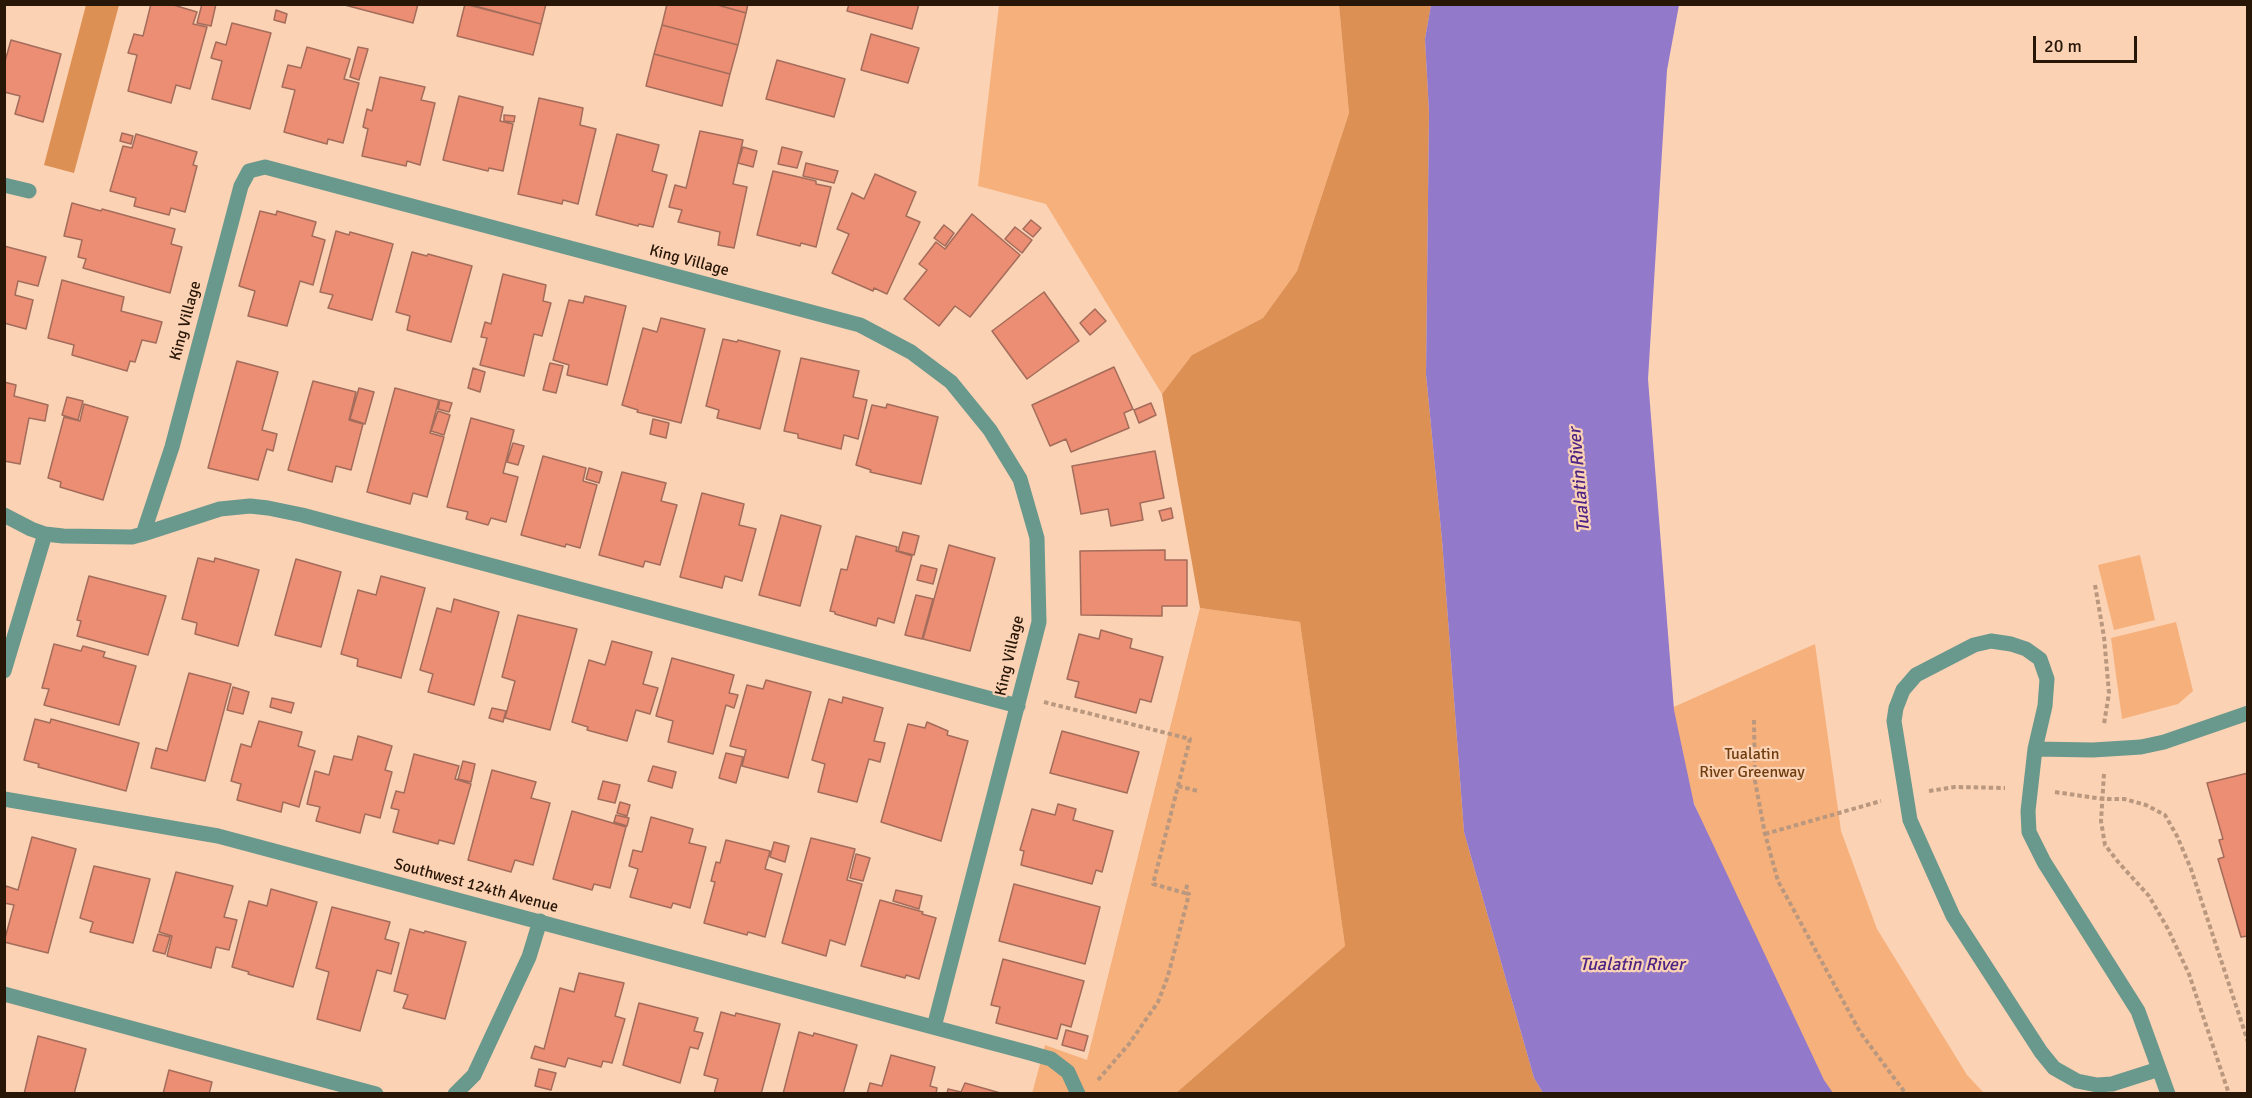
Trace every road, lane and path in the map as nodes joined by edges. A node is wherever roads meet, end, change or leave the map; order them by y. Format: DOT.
graph roads {
  1 [pos="4,185"];
  2 [pos="29,191"];
  3 [pos="4,515"];
  4 [pos="45,534"];
  5 [pos="143,534"];
  6 [pos="2095,585"];
  7 [pos="4,671"];
  8 [pos="1019,701"];
  9 [pos="2247,713"];
  10 [pos="1754,720"];
  11 [pos="2035,749"];
  12 [pos="2103,750"];
  13 [pos="1178,786"];
  14 [pos="1198,791"];
  15 [pos="4,799"];
  16 [pos="2103,799"];
  17 [pos="1188,882"];
  18 [pos="1185,893"];
  19 [pos="540,921"];
  20 [pos="4,994"];
  21 [pos="934,1027"];
  22 [pos="2247,1042"];
  23 [pos="2159,1069"];
  24 [pos="1094,1085"];
  25 [pos="376,1094"];
  26 [pos="455,1094"];
  27 [pos="1078,1094"];
  28 [pos="1906,1094"];
  29 [pos="2168,1094"];
  30 [pos="2229,1094"];
  1 -- 2 [label="street"];
  3 -- 4 [label="street"];
  4 -- 5 [label="street"];
  4 -- 7 [label="street"];
  5 -- 8 [label="street"];
  5 -- 8 [label="street, King Village"];
  6 -- 12 [label="path"];
  8 -- 13 [label="path"];
  8 -- 21 [label="street, King Village"];
  9 -- 12 [label="street"];
  10 -- 28 [label="path"];
  11 -- 12 [label="street"];
  11 -- 23 [label="street"];
  11 -- 23 [label="street"];
  12 -- 16 [label="path"];
  13 -- 14 [label="path"];
  13 -- 18 [label="path"];
  15 -- 19 [label="street, Southwest 124th Avenue"];
  16 -- 22 [label="path"];
  16 -- 30 [label="path"];
  17 -- 18 [label="path"];
  18 -- 24 [label="path"];
  19 -- 21 [label="street, Southwest 124th Avenue"];
  19 -- 26 [label="street"];
  20 -- 25 [label="street"];
  21 -- 27 [label="street, Southwest 124th Avenue"];
  23 -- 29 [label="street"];
}
